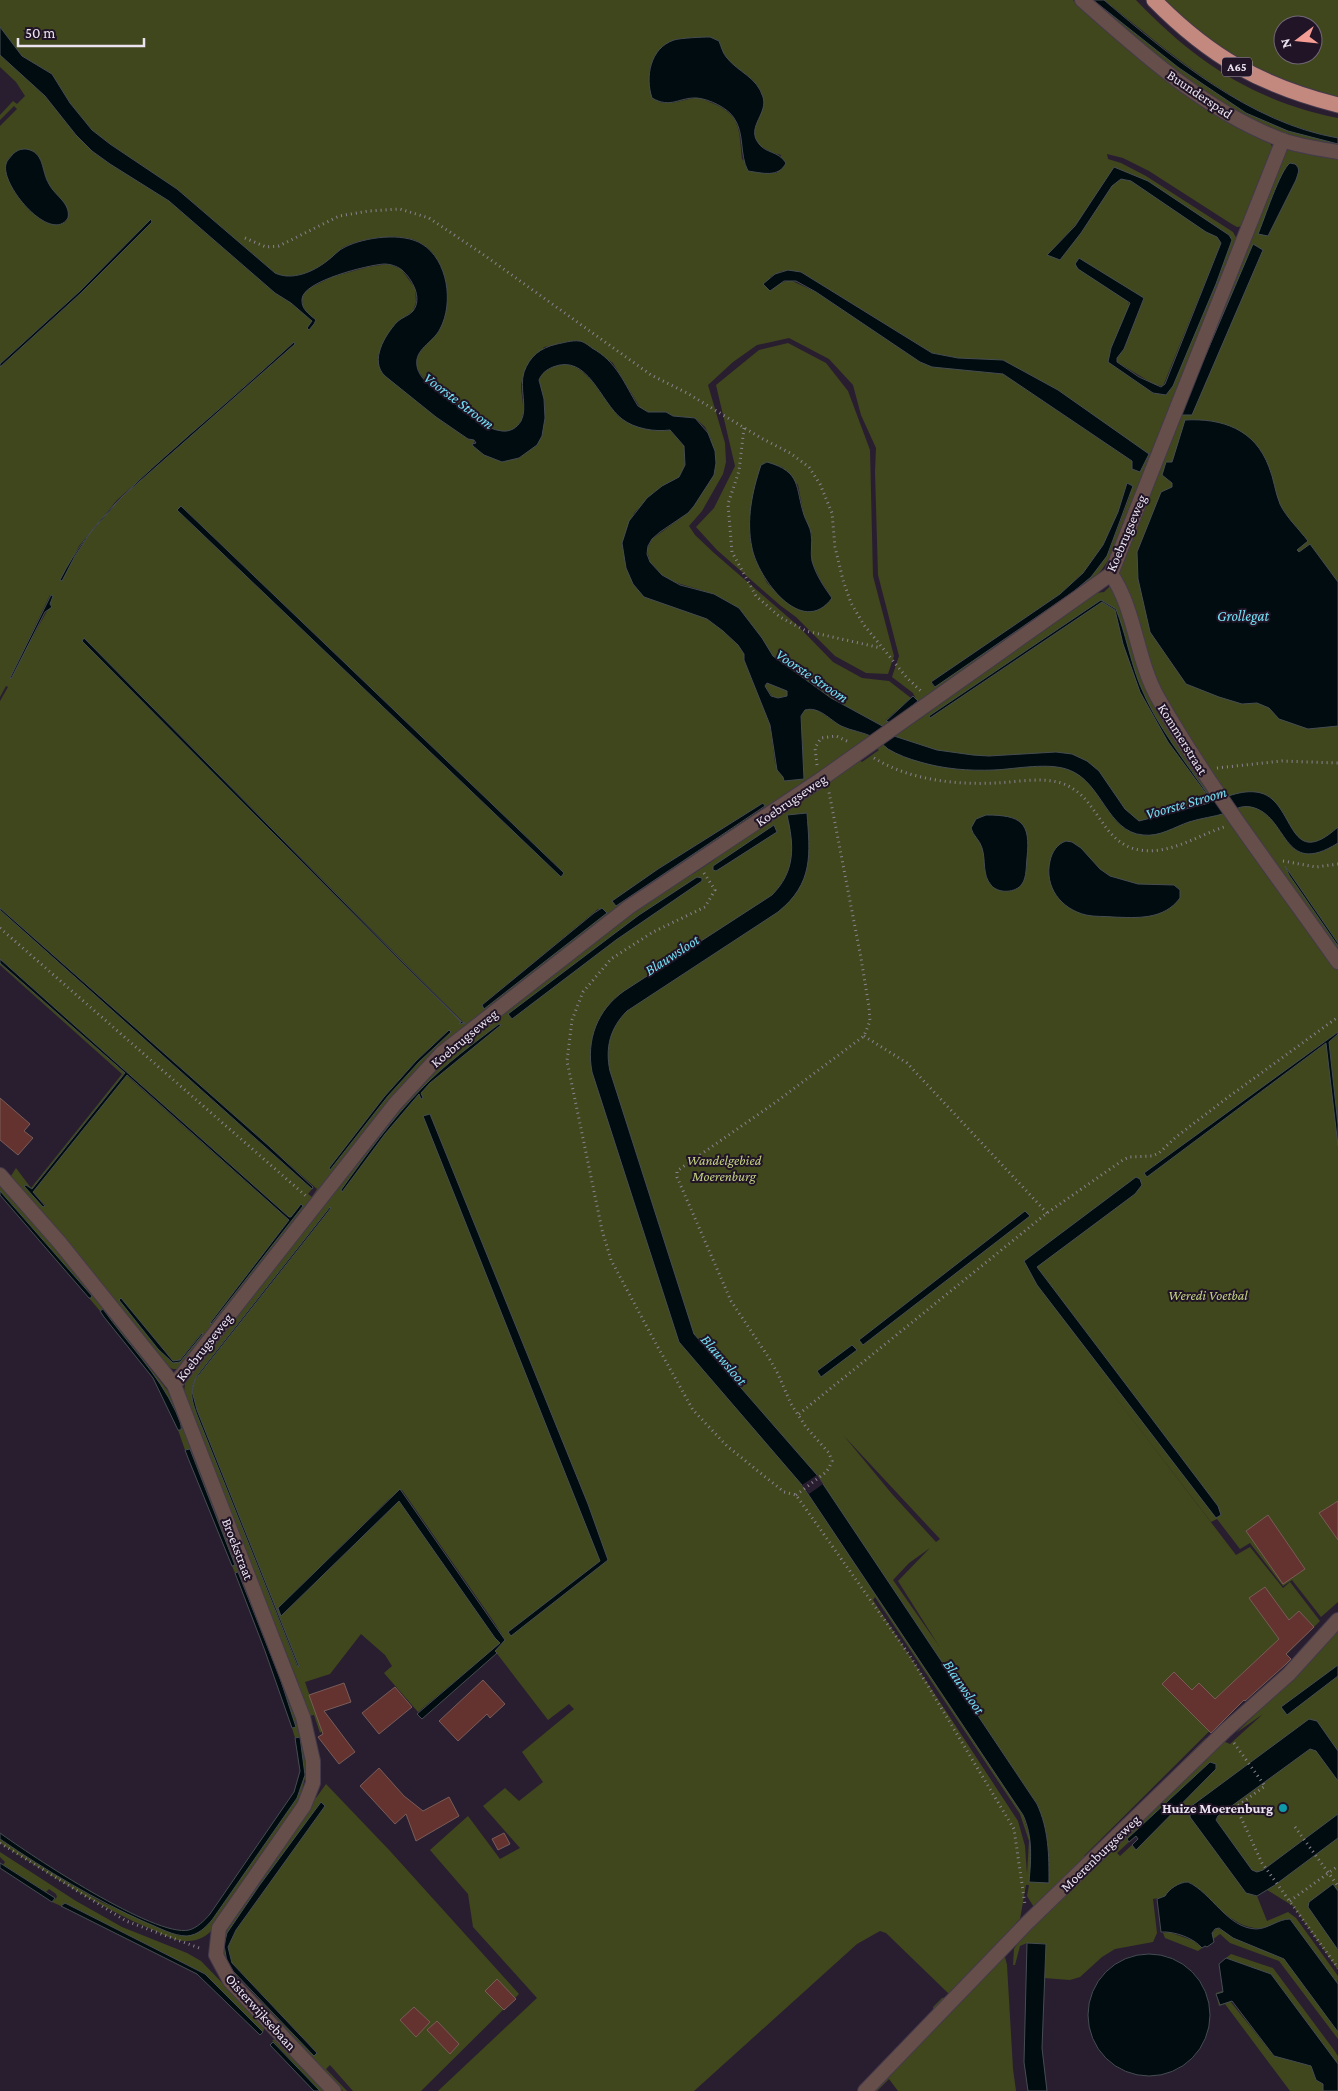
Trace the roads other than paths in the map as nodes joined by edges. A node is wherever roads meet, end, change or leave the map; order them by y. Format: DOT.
graph roads {
  1 [pos="1082,0"];
  2 [pos="1154,0"];
  3 [pos="1338,105"];
  4 [pos="1283,140"];
  5 [pos="1338,152"];
  6 [pos="1111,574"];
  7 [pos="1338,962"];
  8 [pos="0,1175"];
  9 [pos="174,1385"];
  10 [pos="1338,1620"];
  11 [pos="216,1955"];
  12 [pos="334,2091"];
  13 [pos="866,2091"];
  1 -- 4 [label="street, Buunderspad"];
  2 -- 3 [label="highway, A65"];
  4 -- 5 [label="street, Buunderspad"];
  4 -- 6 [label="street, Koebrugseweg"];
  6 -- 7 [label="street, Kommerstraat"];
  6 -- 9 [label="street, Koebrugseweg"];
  8 -- 9 [label="street, Broekstraat"];
  9 -- 11 [label="street, Broekstraat"];
  10 -- 13 [label="street, Moerenburgseweg"];
  11 -- 12 [label="street, Oisterwijksebaan"];
}
